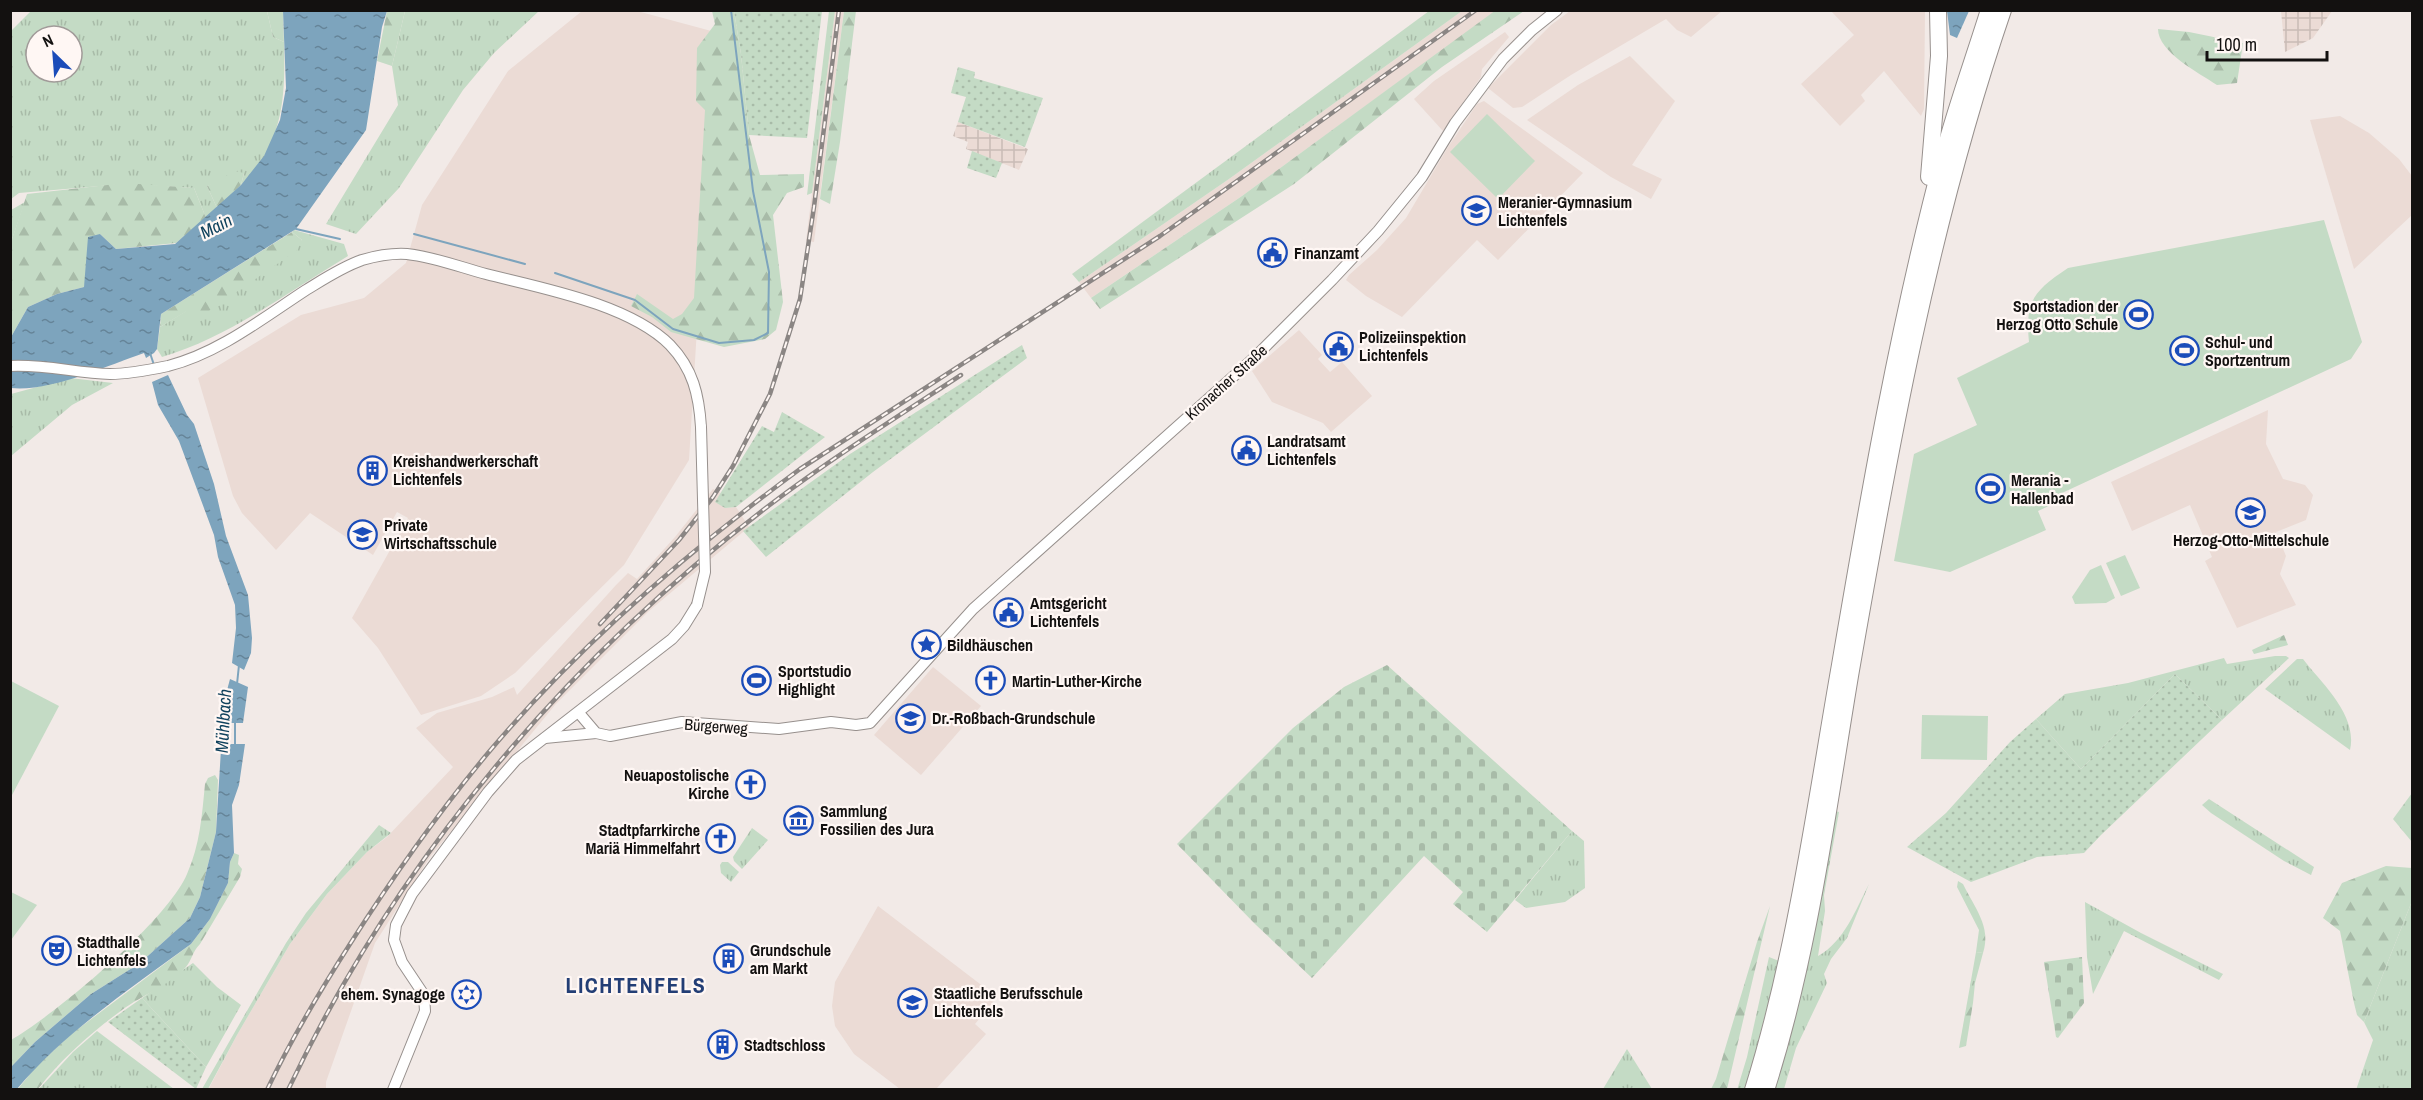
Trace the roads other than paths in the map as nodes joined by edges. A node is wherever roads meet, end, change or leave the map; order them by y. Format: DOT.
graph roads {
  1 [pos="1557,10"];
  2 [pos="1938,10"];
  3 [pos="1989,10"];
  4 [pos="2003,10"];
  5 [pos="1922,242"];
  6 [pos="10,366"];
  7 [pos="579,713"];
  8 [pos="864,725"];
  9 [pos="596,733"];
  10 [pos="542,739"];
  11 [pos="393,1089"];
  12 [pos="1753,1089"];
  13 [pos="1766,1089"];
  1 -- 8 [label="street, Kronacher Straße"];
  2 -- 5 [label="highway"];
  3 -- 5 [label="highway"];
  4 -- 13 [label="highway"];
  5 -- 12 [label="highway"];
  6 -- 7 [label="street, bridge"];
  7 -- 9 [label="street"];
  7 -- 10 [label="street"];
  8 -- 9 [label="street, Bürgerweg"];
  9 -- 10 [label="street, Bürgerweg"];
  10 -- 11 [label="street"];
}
